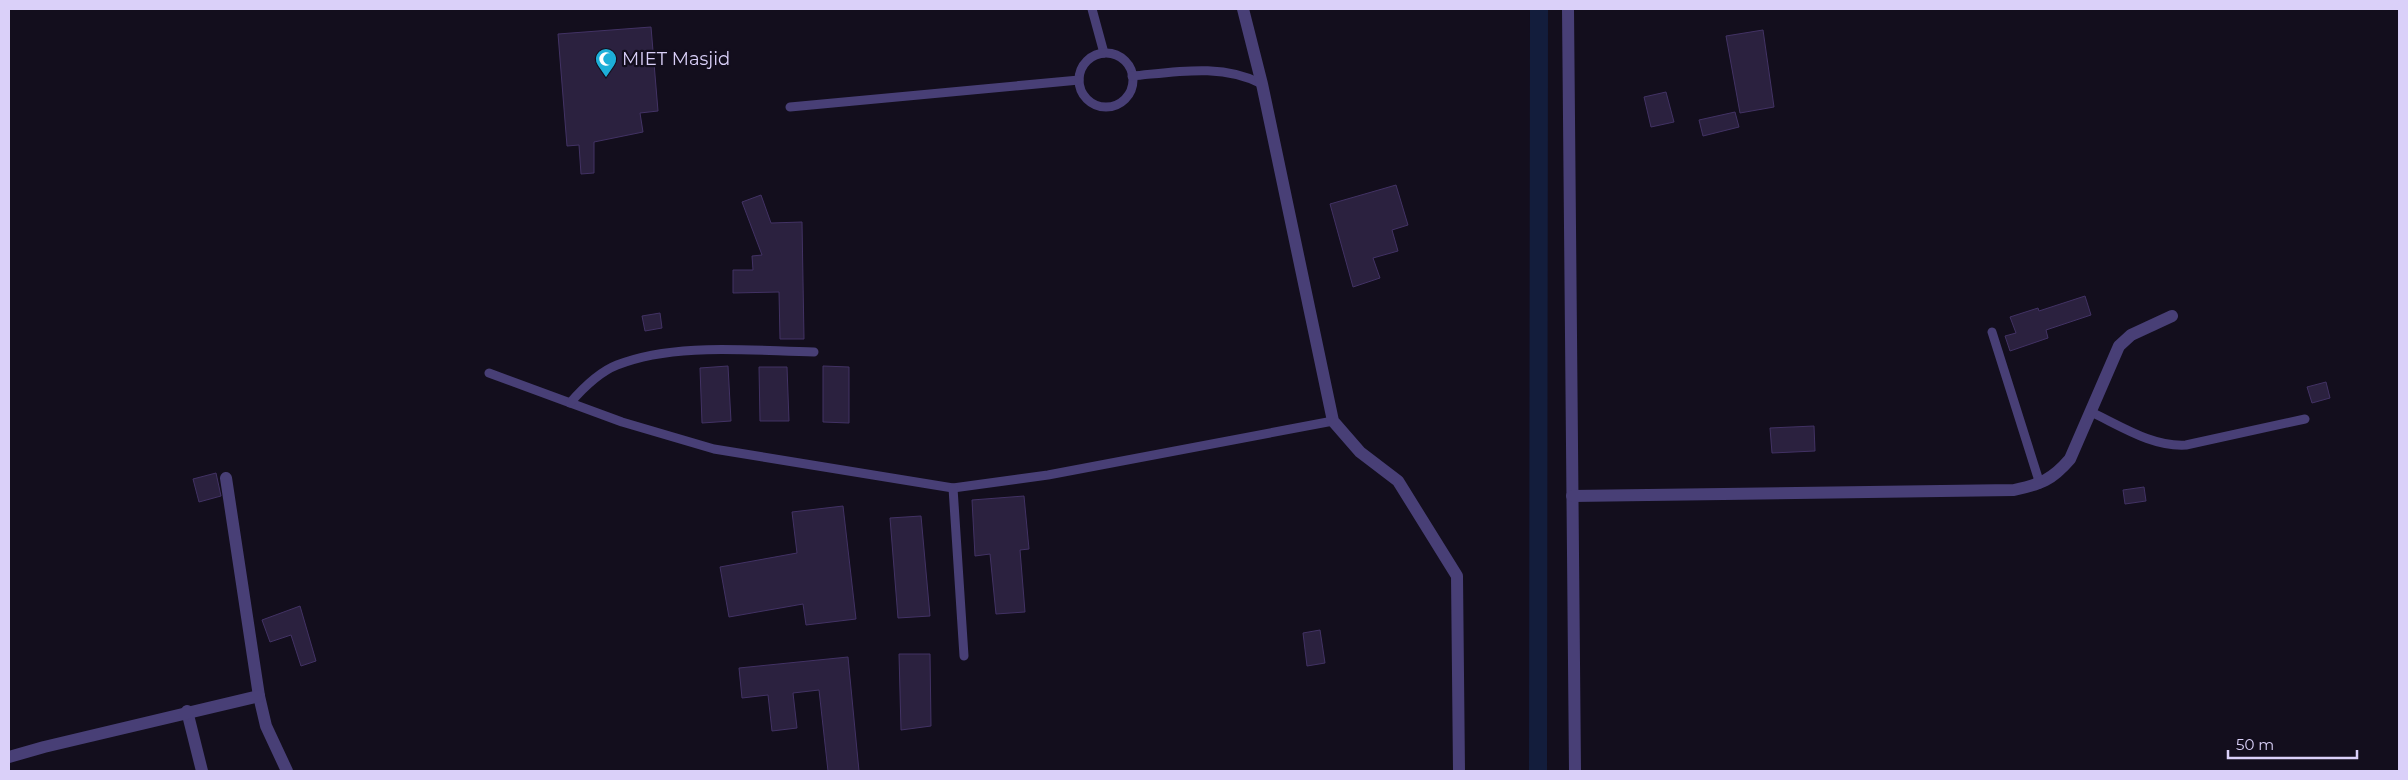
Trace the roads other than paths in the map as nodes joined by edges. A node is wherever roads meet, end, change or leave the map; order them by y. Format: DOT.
graph roads {
  1 [pos="1092,9"];
  2 [pos="1244,9"];
  3 [pos="1568,9"];
  4 [pos="1104,53"];
  5 [pos="1132,76"];
  6 [pos="1079,80"];
  7 [pos="1262,84"];
  8 [pos="790,107"];
  9 [pos="2172,316"];
  10 [pos="1992,332"];
  11 [pos="814,352"];
  12 [pos="489,373"];
  13 [pos="570,403"];
  14 [pos="2091,412"];
  15 [pos="2305,419"];
  16 [pos="1333,422"];
  17 [pos="226,478"];
  18 [pos="2040,484"];
  19 [pos="953,488"];
  20 [pos="1572,496"];
  21 [pos="964,656"];
  22 [pos="259,696"];
  23 [pos="187,712"];
  24 [pos="9,757"];
  25 [pos="202,771"];
  26 [pos="287,771"];
  27 [pos="1459,771"];
  28 [pos="1575,771"];
  1 -- 4 [label="lane"];
  2 -- 7 [label="street"];
  3 -- 20 [label="street"];
  4 -- 5 [label="lane"];
  4 -- 6 [label="lane"];
  5 -- 6 [label="lane"];
  5 -- 7 [label="lane"];
  6 -- 8 [label="lane"];
  7 -- 16 [label="street"];
  9 -- 14 [label="street"];
  10 -- 18 [label="lane"];
  11 -- 13 [label="lane"];
  12 -- 13 [label="lane"];
  13 -- 19 [label="lane"];
  14 -- 15 [label="lane"];
  14 -- 18 [label="street"];
  16 -- 19 [label="lane"];
  16 -- 27 [label="street"];
  17 -- 22 [label="street"];
  18 -- 20 [label="street"];
  19 -- 21 [label="lane"];
  20 -- 28 [label="street"];
  22 -- 23 [label="street"];
  22 -- 26 [label="street"];
  23 -- 24 [label="street"];
  23 -- 25 [label="street"];
}
